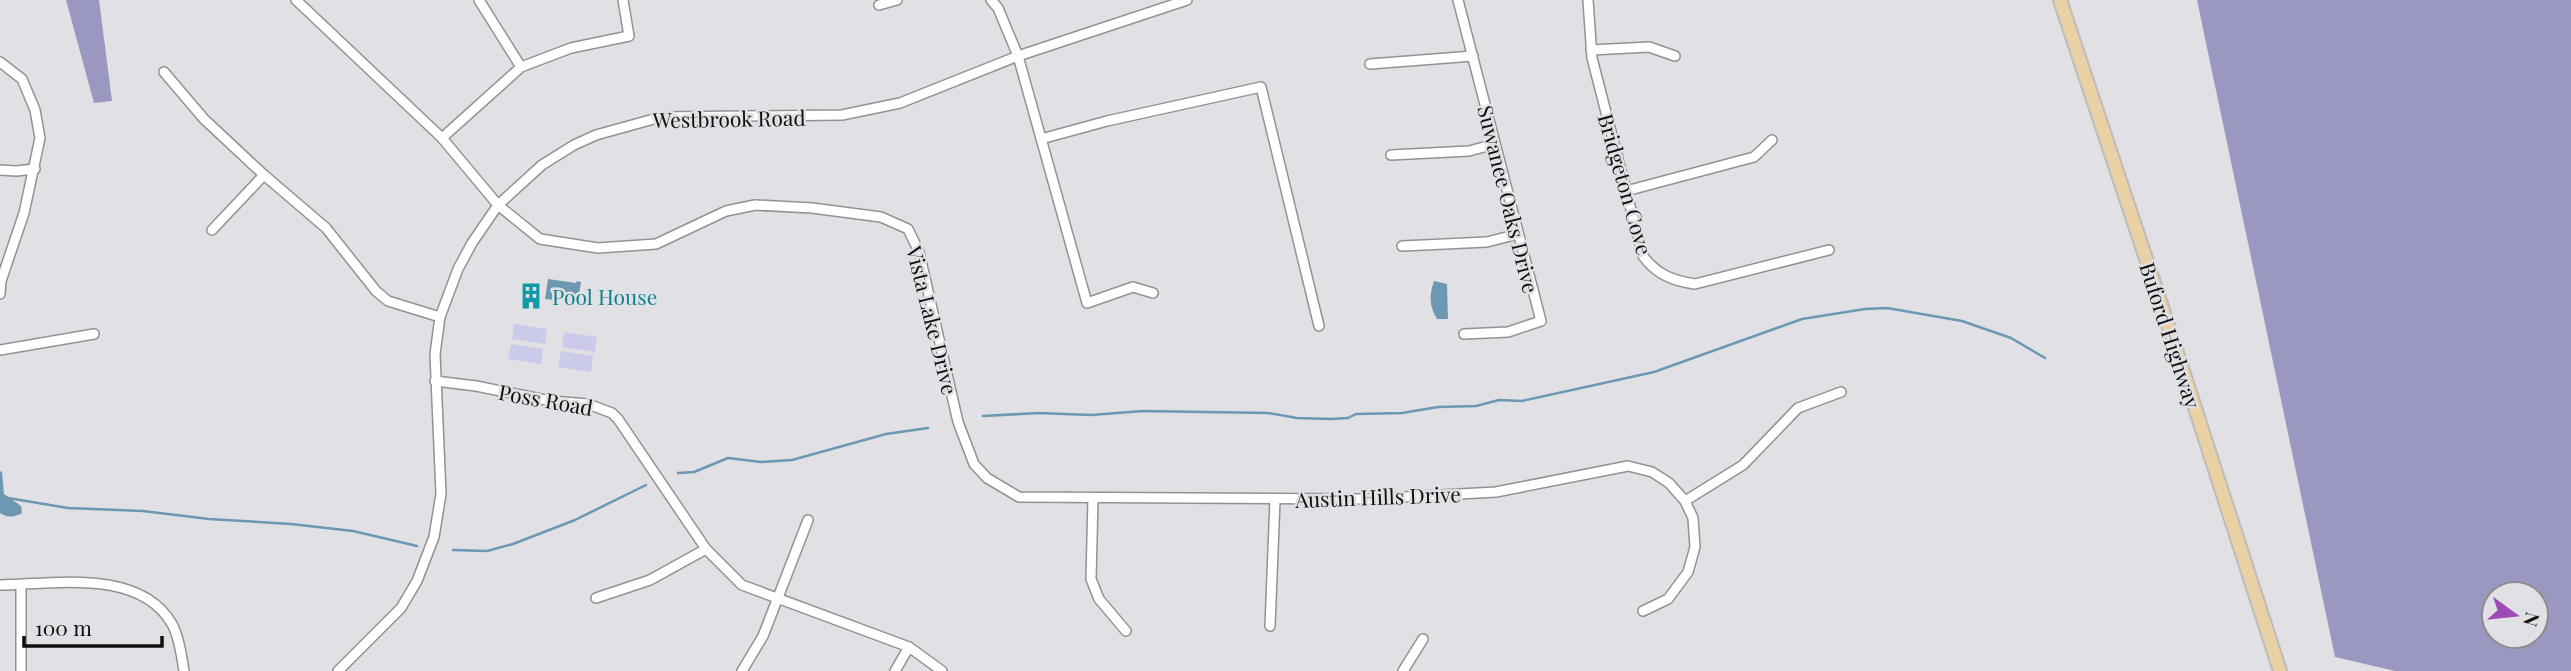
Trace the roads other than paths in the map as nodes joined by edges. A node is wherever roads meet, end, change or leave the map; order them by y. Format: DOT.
graph roads {
  1 [pos="296,0"];
  2 [pos="479,0"];
  3 [pos="623,0"];
  4 [pos="897,0"];
  5 [pos="991,0"];
  6 [pos="1187,0"];
  7 [pos="1458,0"];
  8 [pos="1588,0"];
  9 [pos="2060,0"];
  10 [pos="879,5"];
  11 [pos="1591,50"];
  12 [pos="1018,56"];
  13 [pos="1473,56"];
  14 [pos="1675,56"];
  15 [pos="0,62"];
  16 [pos="1370,64"];
  17 [pos="521,67"];
  18 [pos="164,72"];
  19 [pos="442,138"];
  20 [pos="1041,139"];
  21 [pos="1772,140"];
  22 [pos="1495,144"];
  23 [pos="1391,155"];
  24 [pos="35,169"];
  25 [pos="0,170"];
  26 [pos="264,175"];
  27 [pos="1626,191"];
  28 [pos="498,205"];
  29 [pos="212,230"];
  30 [pos="1518,234"];
  31 [pos="1402,246"];
  32 [pos="1829,250"];
  33 [pos="1153,293"];
  34 [pos="0,294"];
  35 [pos="440,317"];
  36 [pos="1319,326"];
  37 [pos="94,334"];
  38 [pos="1464,334"];
  39 [pos="0,350"];
  40 [pos="435,381"];
  41 [pos="1841,392"];
  42 [pos="959,425"];
  43 [pos="1093,498"];
  44 [pos="1275,500"];
  45 [pos="1685,501"];
  46 [pos="808,520"];
  47 [pos="706,549"];
  48 [pos="22,584"];
  49 [pos="0,585"];
  50 [pos="596,598"];
  51 [pos="776,598"];
  52 [pos="1643,611"];
  53 [pos="1270,626"];
  54 [pos="1126,631"];
  55 [pos="1423,639"];
  56 [pos="909,647"];
  57 [pos="21,671"];
  58 [pos="184,671"];
  59 [pos="338,671"];
  60 [pos="741,671"];
  61 [pos="895,671"];
  62 [pos="942,671"];
  63 [pos="1403,671"];
  64 [pos="2280,671"];
  1 -- 19 [label="street"];
  2 -- 17 [label="street"];
  3 -- 17 [label="street"];
  4 -- 10 [label="street"];
  5 -- 12 [label="street"];
  6 -- 12 [label="street, Westbrook Road"];
  7 -- 13 [label="street, Suwanee Oaks Drive"];
  8 -- 11 [label="street, Bridgeton Cove"];
  9 -- 64 [label="main road, Buford Highway"];
  11 -- 14 [label="street"];
  11 -- 27 [label="street, Bridgeton Cove"];
  12 -- 20 [label="street"];
  12 -- 28 [label="street, Westbrook Road"];
  13 -- 16 [label="street"];
  13 -- 22 [label="street, Suwanee Oaks Drive"];
  15 -- 24 [label="street"];
  17 -- 19 [label="street"];
  18 -- 26 [label="street"];
  19 -- 28 [label="street"];
  20 -- 33 [label="street"];
  20 -- 36 [label="street"];
  21 -- 27 [label="street"];
  22 -- 23 [label="street"];
  22 -- 30 [label="street, Suwanee Oaks Drive"];
  24 -- 25 [label="street"];
  24 -- 34 [label="street"];
  26 -- 29 [label="street"];
  26 -- 35 [label="street"];
  27 -- 32 [label="street, Bridgeton Cove"];
  28 -- 35 [label="street, Westbrook Road"];
  28 -- 42 [label="street, Vista Lake Drive"];
  30 -- 31 [label="street"];
  30 -- 38 [label="street, Suwanee Oaks Drive"];
  35 -- 40 [label="street, Westbrook Road"];
  37 -- 39 [label="street"];
  40 -- 47 [label="street, Poss Road"];
  40 -- 59 [label="street, Westbrook Road"];
  41 -- 45 [label="street"];
  42 -- 43 [label="street, Austin Hills Drive"];
  43 -- 44 [label="street, Austin Hills Drive"];
  43 -- 54 [label="street"];
  44 -- 45 [label="street, Austin Hills Drive"];
  44 -- 53 [label="street"];
  45 -- 52 [label="street"];
  46 -- 51 [label="street"];
  47 -- 50 [label="street"];
  47 -- 51 [label="street, Poss Road"];
  48 -- 49 [label="street"];
  48 -- 57 [label="street"];
  48 -- 58 [label="street"];
  51 -- 56 [label="street, Poss Road"];
  51 -- 60 [label="street"];
  55 -- 63 [label="street"];
  56 -- 61 [label="street"];
  56 -- 62 [label="street, Poss Road"];
}
